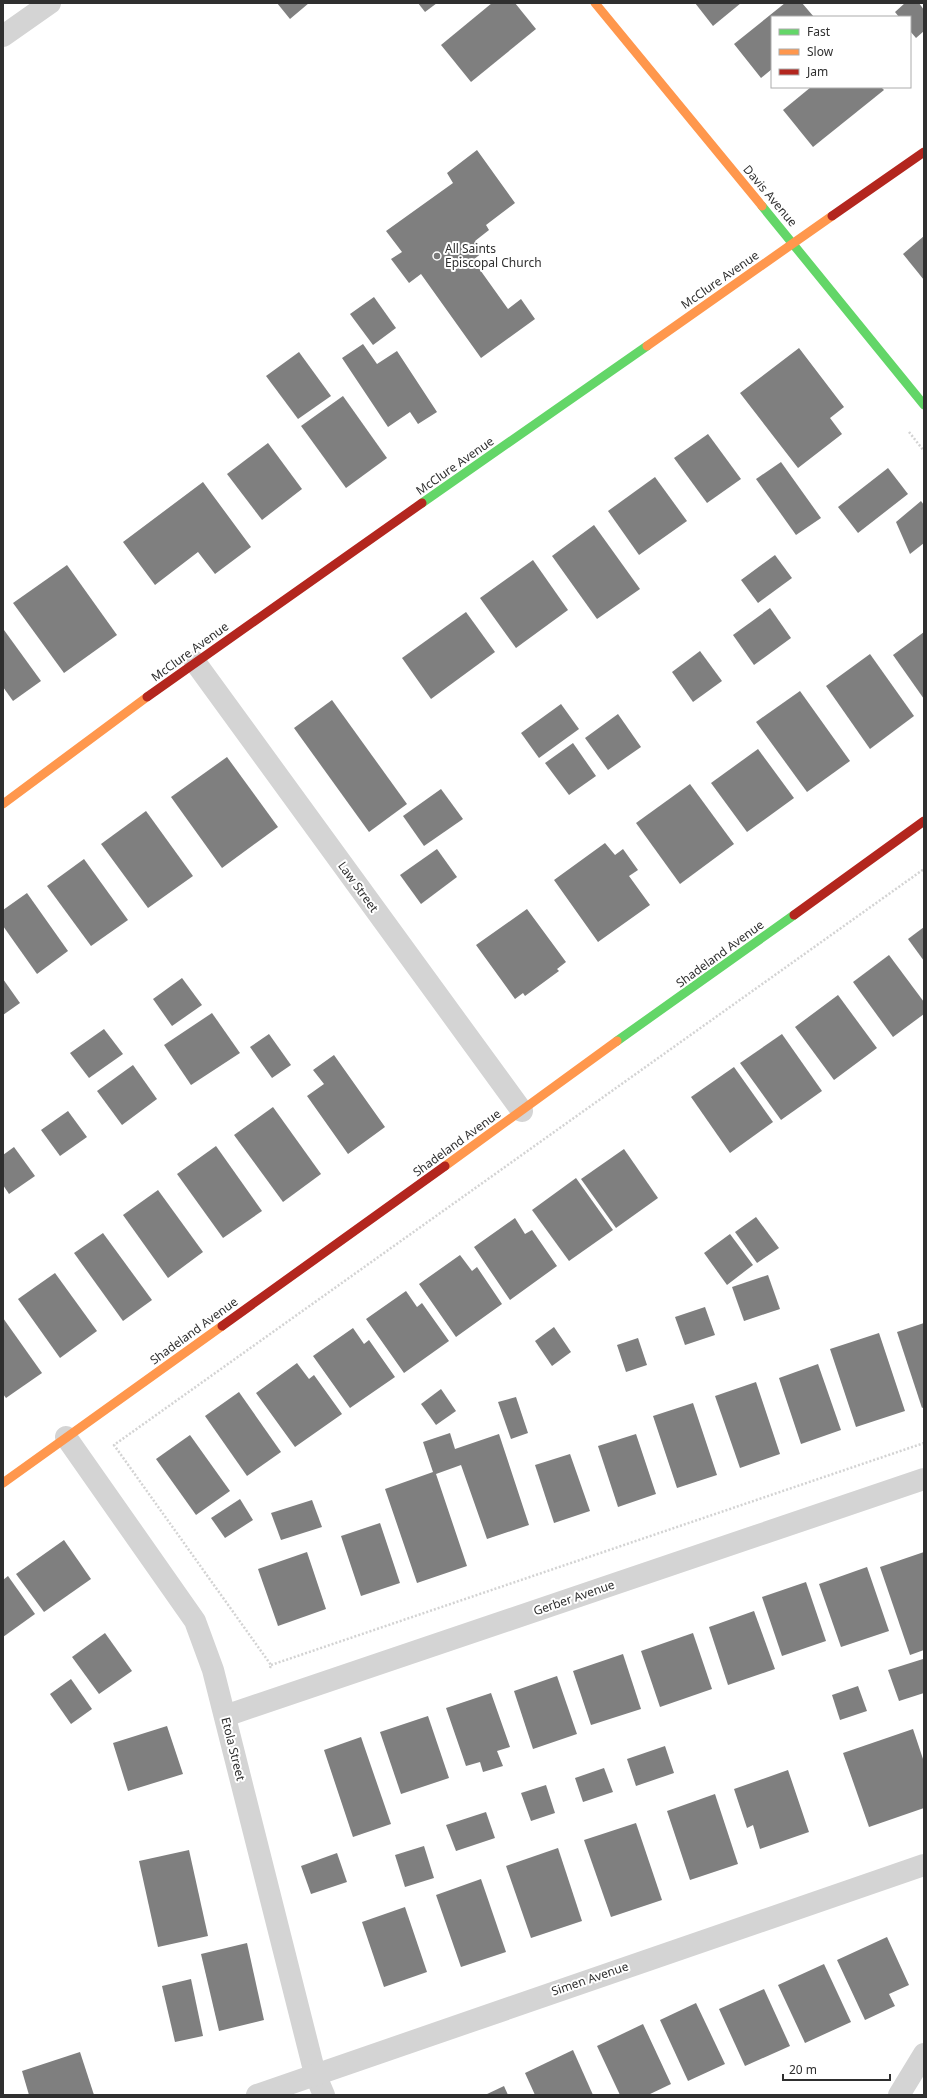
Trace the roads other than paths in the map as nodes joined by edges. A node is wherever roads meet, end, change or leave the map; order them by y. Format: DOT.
graph roads {
  1 [pos="50,3"];
  2 [pos="595,3"];
  3 [pos="3,36"];
  4 [pos="924,152"];
  5 [pos="794,243"];
  6 [pos="924,405"];
  7 [pos="195,662"];
  8 [pos="3,804"];
  9 [pos="924,821"];
  10 [pos="522,1111"];
  11 [pos="66,1437"];
  12 [pos="924,1479"];
  13 [pos="3,1483"];
  14 [pos="224,1716"];
  15 [pos="924,1865"];
  16 [pos="924,2054"];
  17 [pos="315,2074"];
  18 [pos="257,2095"];
  19 [pos="324,2095"];
  20 [pos="899,2095"];
  1 -- 3 [label="street"];
  2 -- 5 [label="street, Davis Avenue"];
  4 -- 5 [label="street, McClure Avenue"];
  5 -- 6 [label="street, Davis Avenue"];
  5 -- 7 [label="street, McClure Avenue"];
  7 -- 8 [label="street, McClure Avenue"];
  7 -- 10 [label="street, Law Street"];
  9 -- 10 [label="street, Shadeland Avenue"];
  10 -- 11 [label="street, Shadeland Avenue"];
  11 -- 13 [label="street, Shadeland Avenue"];
  11 -- 14 [label="street, Etola Street"];
  12 -- 14 [label="street, Gerber Avenue"];
  14 -- 17 [label="street, Etola Street"];
  15 -- 17 [label="street, Simen Avenue"];
  16 -- 20 [label="street"];
  17 -- 18 [label="street, Simen Avenue"];
  17 -- 19 [label="street, Etola Street"];
}
